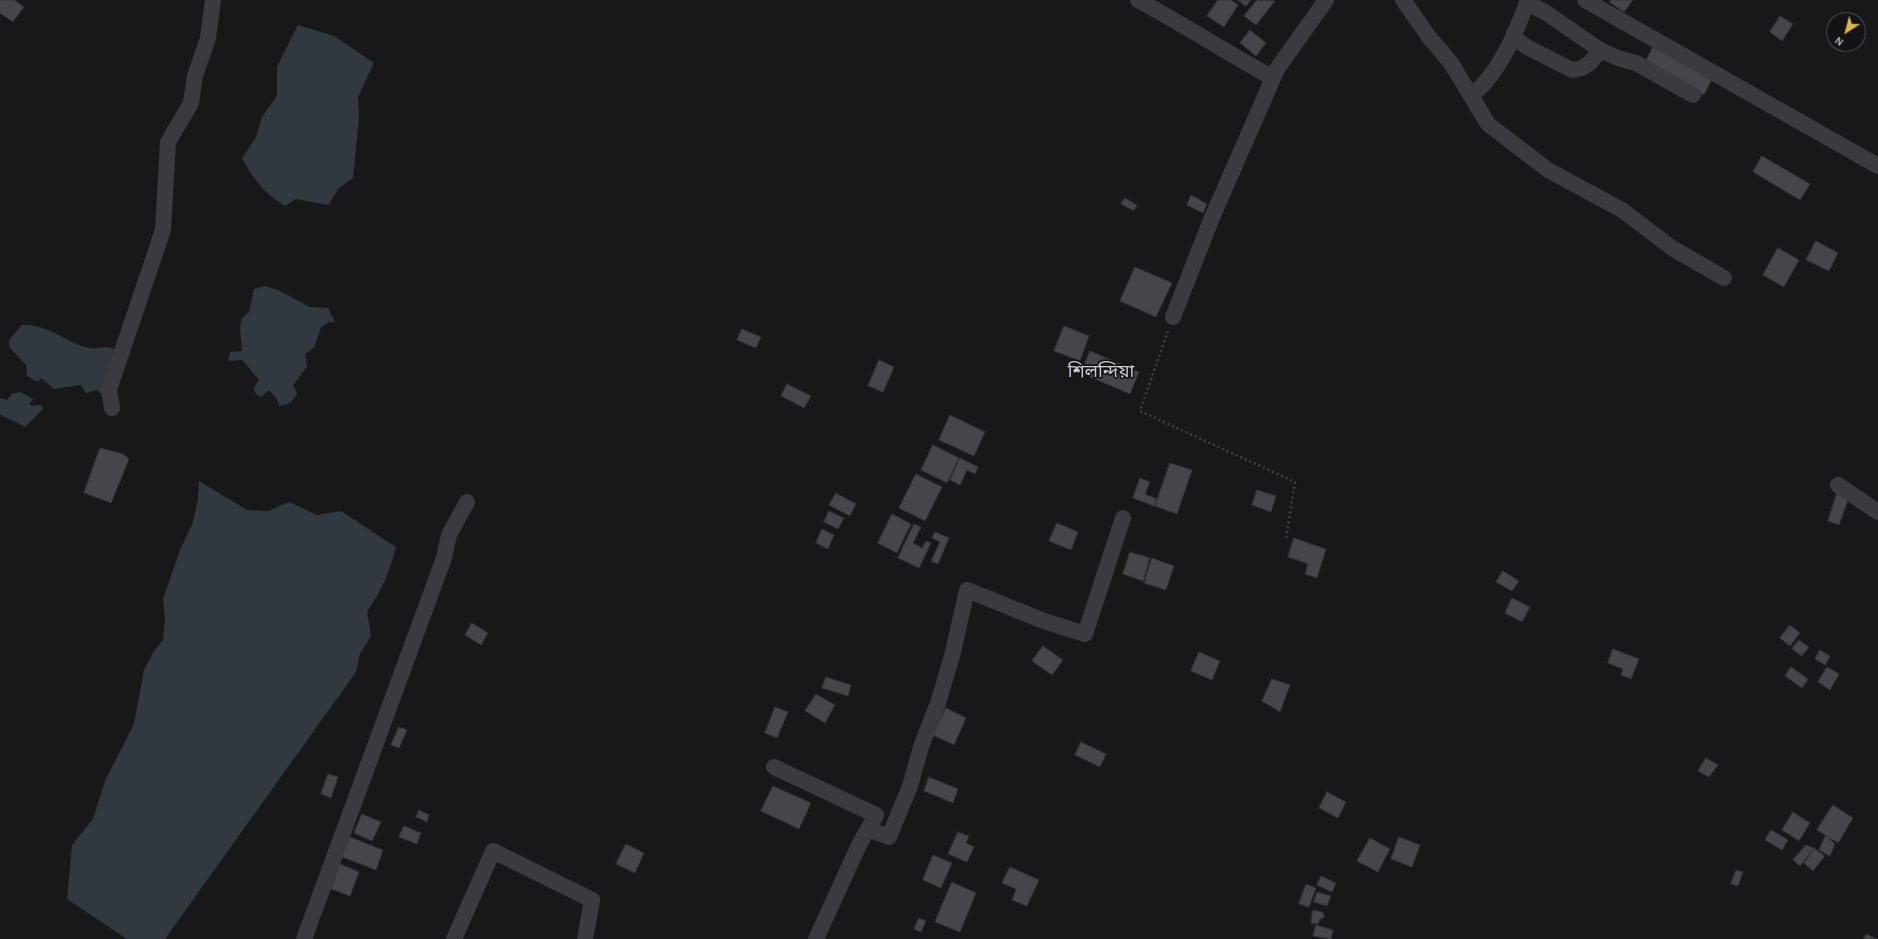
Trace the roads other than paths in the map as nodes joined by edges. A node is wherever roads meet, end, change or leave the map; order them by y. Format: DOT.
graph roads {
  1 [pos="213,0"];
  2 [pos="1138,0"];
  3 [pos="1326,0"];
  4 [pos="1403,0"];
  5 [pos="1585,0"];
  6 [pos="1528,1"];
  7 [pos="1514,33"];
  8 [pos="1600,50"];
  9 [pos="1273,78"];
  10 [pos="1693,95"];
  11 [pos="1470,96"];
  12 [pos="1878,166"];
  13 [pos="1724,278"];
  14 [pos="1173,317"];
  15 [pos="112,408"];
  16 [pos="1838,485"];
  17 [pos="467,502"];
  18 [pos="1878,512"];
  19 [pos="1123,518"];
  20 [pos="774,767"];
  21 [pos="868,829"];
  22 [pos="304,939"];
  23 [pos="454,939"];
  24 [pos="584,939"];
  25 [pos="816,939"];
  1 -- 15 [label="street"];
  2 -- 9 [label="street"];
  3 -- 9 [label="street"];
  4 -- 11 [label="street"];
  5 -- 12 [label="street"];
  6 -- 7 [label="street"];
  6 -- 8 [label="street"];
  7 -- 8 [label="street"];
  7 -- 11 [label="street"];
  8 -- 10 [label="street"];
  9 -- 14 [label="street"];
  11 -- 13 [label="street"];
  16 -- 18 [label="street"];
  17 -- 22 [label="street"];
  19 -- 21 [label="street"];
  20 -- 21 [label="street"];
  21 -- 25 [label="street"];
  23 -- 24 [label="street"];
}
